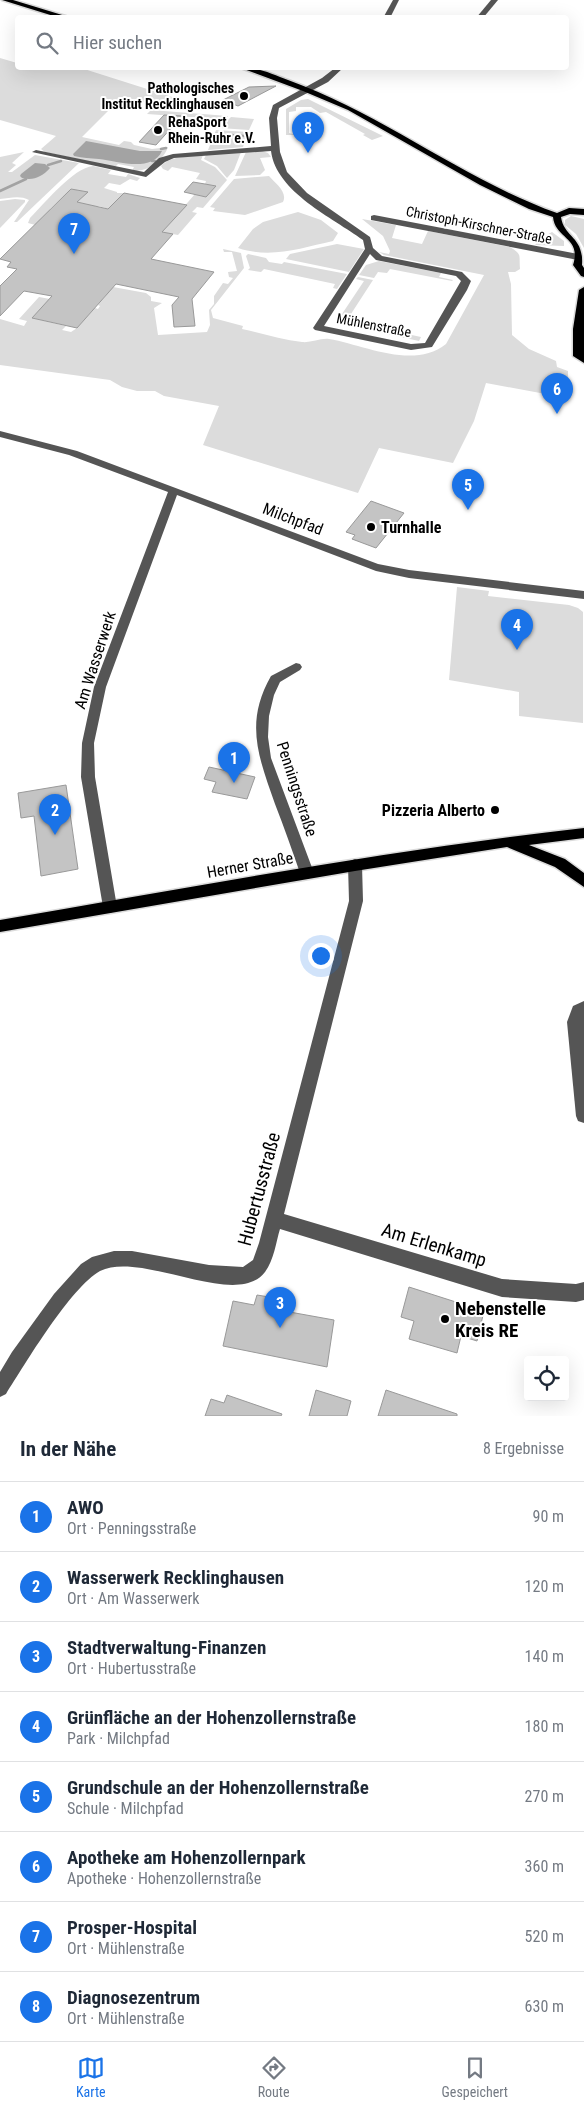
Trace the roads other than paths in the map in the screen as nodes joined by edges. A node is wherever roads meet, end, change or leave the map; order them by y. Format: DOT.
graph roads {
  1 [pos="5,0"];
  2 [pos="396,0"];
  3 [pos="495,0"];
  4 [pos="58,15"];
  5 [pos="388,15"];
  6 [pos="482,15"];
  7 [pos="251,70"];
  8 [pos="337,70"];
  9 [pos="308,90"];
  10 [pos="275,148"];
  11 [pos="36,152"];
  12 [pos="584,211"];
  13 [pos="557,216"];
  14 [pos="374,218"];
  15 [pos="369,249"];
  16 [pos="578,257"];
  17 [pos="584,274"];
  18 [pos="584,290"];
  19 [pos="584,360"];
  20 [pos="0,434"];
  21 [pos="174,490"];
  22 [pos="584,595"];
  23 [pos="296,667"];
  24 [pos="584,833"];
  25 [pos="507,842"];
  26 [pos="355,865"];
  27 [pos="307,873"];
  28 [pos="584,881"];
  29 [pos="110,907"];
  30 [pos="0,926"];
  31 [pos="584,1007"];
  32 [pos="584,1116"];
  33 [pos="274,1218"];
  34 [pos="584,1291"];
  35 [pos="0,1388"];
  1 -- 4 [label="main road"];
  2 -- 5 [label="street"];
  3 -- 6 [label="street"];
  7 -- 9 [label="main road"];
  8 -- 9 [label="street"];
  9 -- 10 [label="street, Mühlenstraße"];
  9 -- 13 [label="main road"];
  10 -- 11 [label="street"];
  10 -- 15 [label="street, Mühlenstraße"];
  12 -- 13 [label="main road"];
  13 -- 16 [label="main road"];
  14 -- 16 [label="street, Christoph-Kirschner-Straße"];
  15 -- 15 [label="street, Mühlenstraße"];
  16 -- 17 [label="main road"];
  18 -- 19 [label="main road"];
  20 -- 21 [label="street, Milchpfad"];
  21 -- 22 [label="street, Milchpfad"];
  21 -- 29 [label="street, Am Wasserwerk"];
  23 -- 27 [label="street, Penningsstraße"];
  24 -- 25 [label="main road, Herner Straße"];
  25 -- 26 [label="main road, Herner Straße"];
  25 -- 28 [label="main road"];
  26 -- 27 [label="main road, Herner Straße"];
  26 -- 33 [label="street, Hubertusstraße"];
  27 -- 29 [label="main road, Herner Straße"];
  29 -- 30 [label="main road, Herner Straße"];
  31 -- 32 [label="street"];
  33 -- 34 [label="street, Am Erlenkamp"];
  33 -- 35 [label="street, Hubertusstraße"];
}
